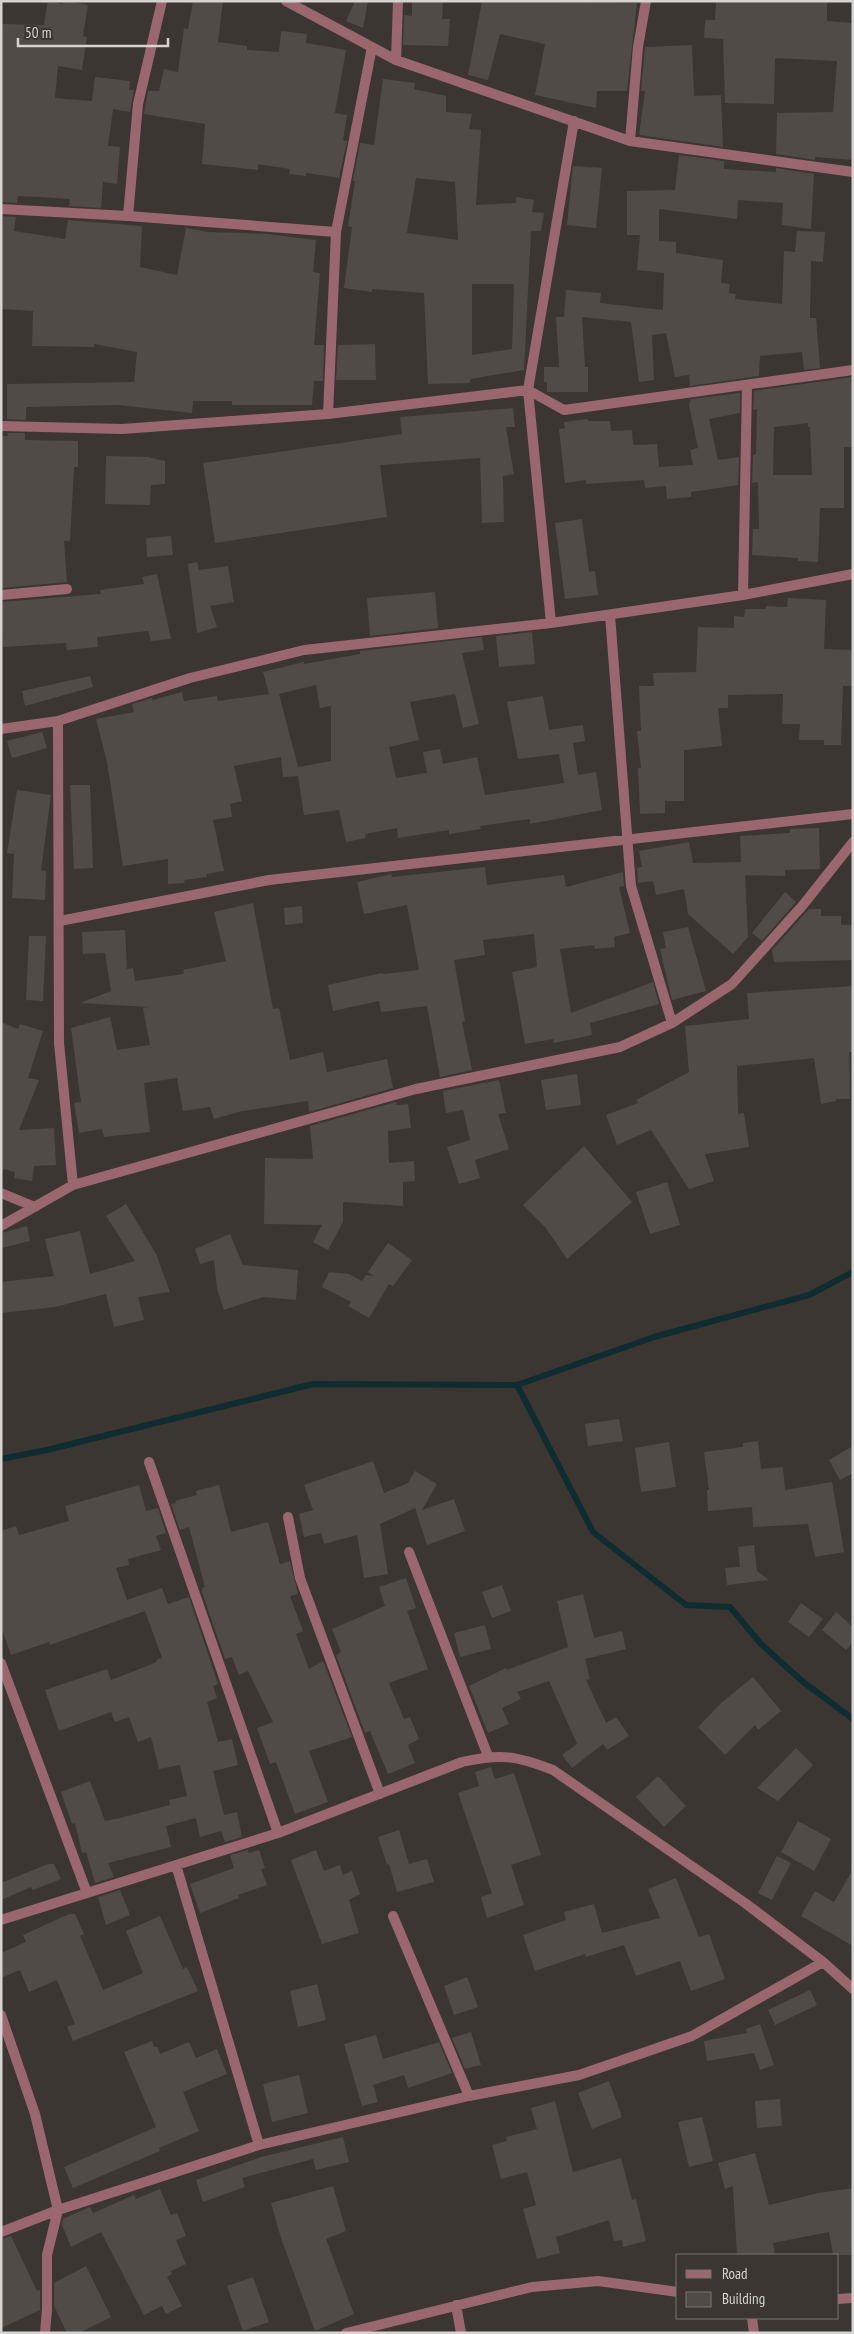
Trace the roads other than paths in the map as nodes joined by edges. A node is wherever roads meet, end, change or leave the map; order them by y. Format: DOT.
graph roads {
  1 [pos="162,1"];
  2 [pos="286,1"];
  3 [pos="398,1"];
  4 [pos="646,1"];
  5 [pos="372,47"];
  6 [pos="396,60"];
  7 [pos="574,121"];
  8 [pos="630,141"];
  9 [pos="853,172"];
  10 [pos="1,209"];
  11 [pos="128,216"];
  12 [pos="336,232"];
  13 [pos="853,370"];
  14 [pos="747,386"];
  15 [pos="528,390"];
  16 [pos="328,414"];
  17 [pos="1,426"];
  18 [pos="853,574"];
  19 [pos="67,589"];
  20 [pos="1,595"];
  21 [pos="743,596"];
  22 [pos="610,615"];
  23 [pos="551,623"];
  24 [pos="58,721"];
  25 [pos="1,729"];
  26 [pos="853,814"];
  27 [pos="628,838"];
  28 [pos="853,842"];
  29 [pos="60,921"];
  30 [pos="672,1023"];
  31 [pos="73,1185"];
  32 [pos="1,1193"];
  33 [pos="35,1207"];
  34 [pos="1,1226"];
  35 [pos="150,1462"];
  36 [pos="288,1517"];
  37 [pos="409,1552"];
  38 [pos="1,1662"];
  39 [pos="488,1756"];
  40 [pos="380,1794"];
  41 [pos="278,1833"];
  42 [pos="176,1866"];
  43 [pos="86,1894"];
  44 [pos="393,1916"];
  45 [pos="1,1920"];
  46 [pos="823,1962"];
  47 [pos="853,1989"];
  48 [pos="1,2015"];
  49 [pos="469,2096"];
  50 [pos="259,2145"];
  51 [pos="58,2210"];
  52 [pos="1,2232"];
  53 [pos="676,2292"];
  54 [pos="853,2298"];
  55 [pos="839,2299"];
  56 [pos="456,2305"];
  57 [pos="752,2319"];
  58 [pos="45,2333"];
  59 [pos="346,2333"];
  60 [pos="461,2333"];
  61 [pos="754,2333"];
  1 -- 11 [label="street"];
  2 -- 5 [label="street"];
  3 -- 6 [label="street"];
  4 -- 8 [label="street"];
  5 -- 6 [label="street"];
  5 -- 12 [label="street"];
  6 -- 7 [label="street"];
  7 -- 8 [label="street"];
  7 -- 15 [label="street"];
  8 -- 9 [label="street"];
  10 -- 11 [label="street"];
  11 -- 12 [label="street"];
  12 -- 16 [label="street"];
  13 -- 14 [label="street"];
  14 -- 15 [label="street"];
  14 -- 21 [label="street"];
  15 -- 16 [label="street"];
  15 -- 23 [label="street"];
  16 -- 17 [label="street"];
  18 -- 21 [label="street"];
  19 -- 20 [label="street"];
  21 -- 22 [label="street"];
  22 -- 23 [label="street"];
  22 -- 27 [label="street"];
  23 -- 24 [label="street"];
  24 -- 25 [label="street"];
  24 -- 29 [label="street"];
  26 -- 27 [label="street"];
  27 -- 29 [label="street"];
  27 -- 30 [label="street"];
  28 -- 30 [label="street"];
  29 -- 31 [label="street"];
  30 -- 31 [label="street"];
  31 -- 33 [label="street"];
  32 -- 33 [label="street"];
  33 -- 34 [label="street"];
  35 -- 41 [label="street"];
  36 -- 40 [label="street"];
  37 -- 39 [label="street"];
  38 -- 43 [label="street"];
  39 -- 40 [label="street"];
  39 -- 46 [label="street"];
  40 -- 41 [label="street"];
  41 -- 42 [label="street"];
  42 -- 43 [label="street"];
  42 -- 50 [label="street"];
  43 -- 45 [label="street"];
  44 -- 49 [label="street"];
  46 -- 47 [label="street"];
  46 -- 49 [label="street"];
  48 -- 51 [label="street"];
  49 -- 50 [label="street"];
  50 -- 51 [label="street"];
  51 -- 52 [label="street"];
  51 -- 58 [label="street"];
  53 -- 56 [label="street"];
  54 -- 55 [label="street"];
  56 -- 59 [label="street"];
  56 -- 60 [label="street"];
  57 -- 61 [label="street"];
}
